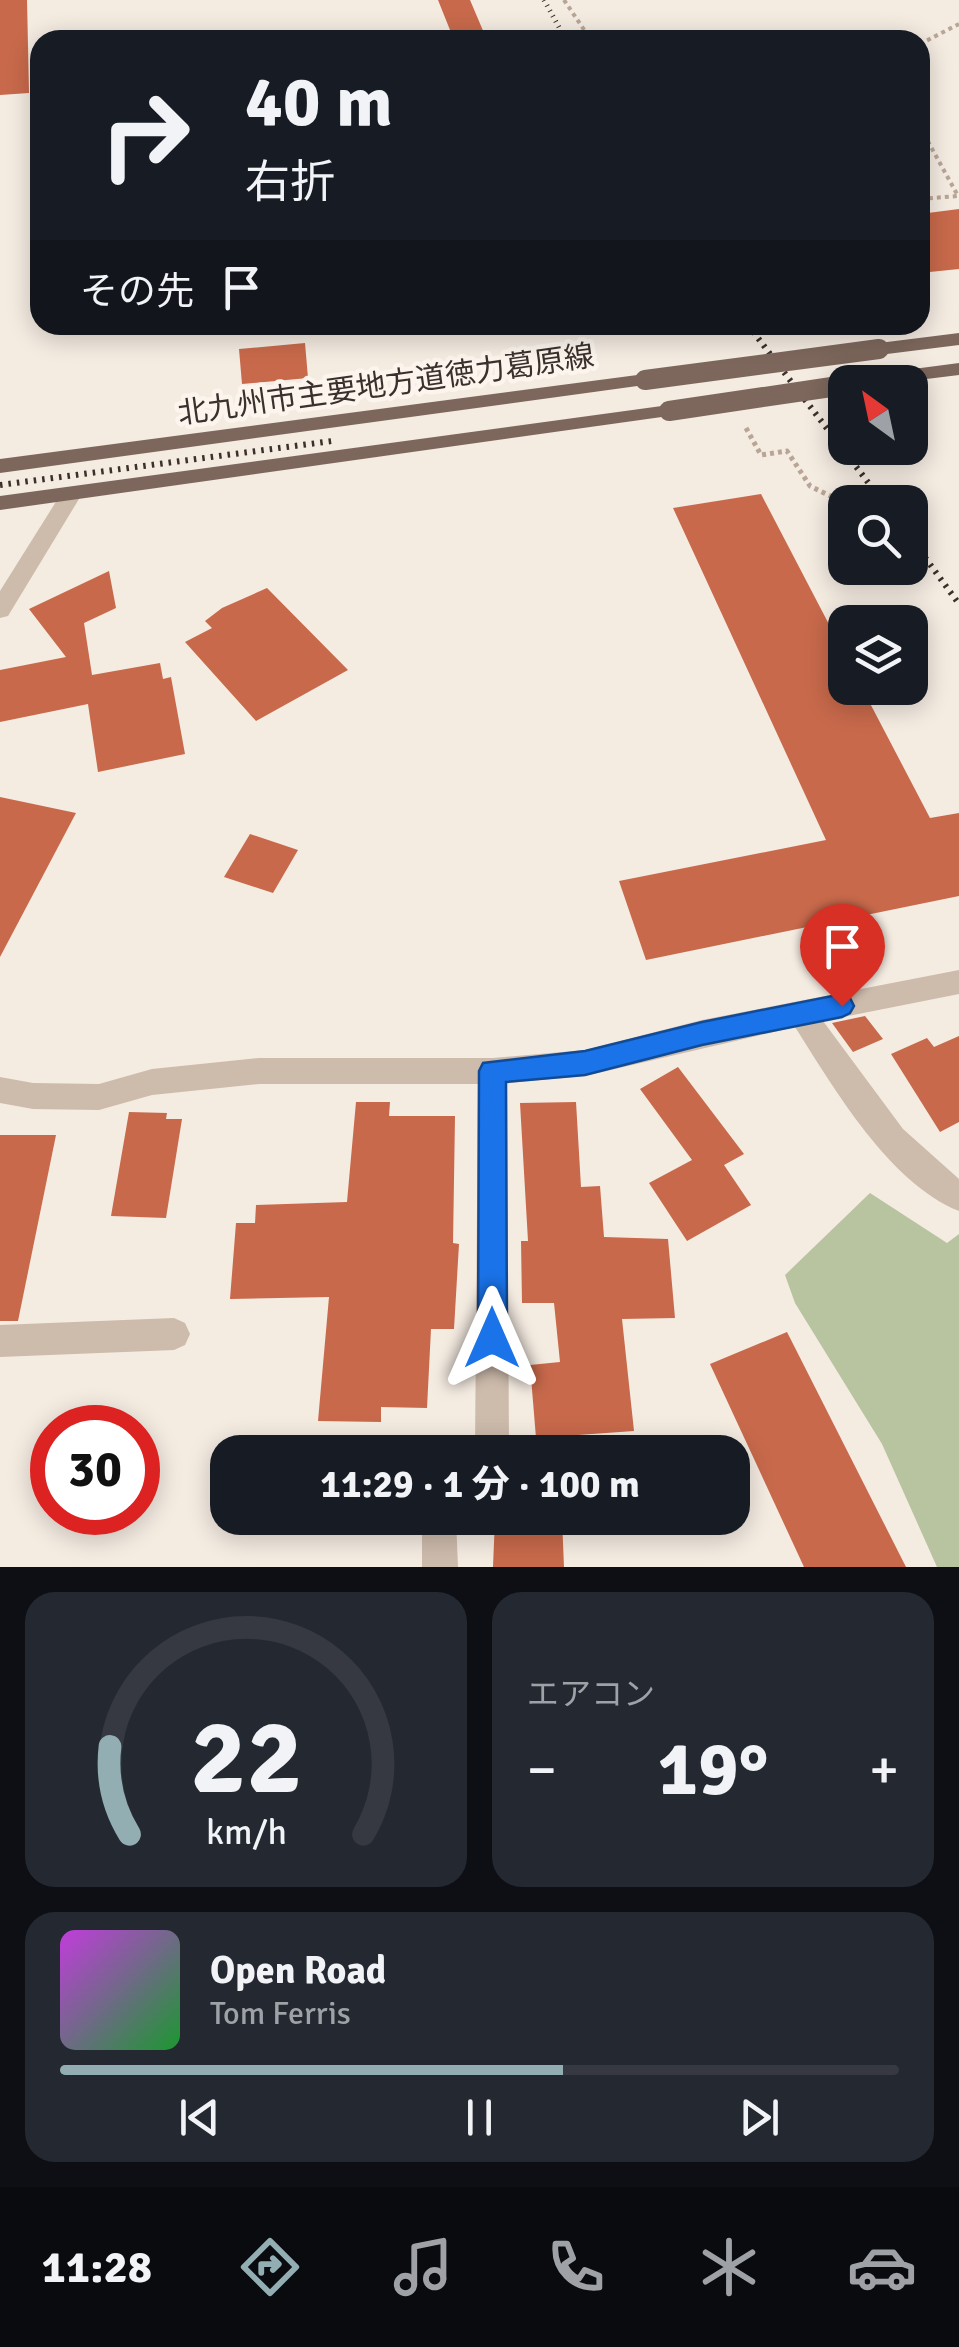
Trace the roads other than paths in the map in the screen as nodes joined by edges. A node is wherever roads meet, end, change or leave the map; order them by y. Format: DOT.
graph roads {
  1 [pos="959,339"];
  2 [pos="959,368"];
  3 [pos="928,373"];
  4 [pos="828,388"];
  5 [pos="0,466"];
  6 [pos="70,494"];
  7 [pos="0,503"];
  8 [pos="0,610"];
  9 [pos="959,982"];
  10 [pos="802,1013"];
  11 [pos="492,1071"];
  12 [pos="0,1090"];
  13 [pos="959,1196"];
  14 [pos="174,1334"];
  15 [pos="0,1340"];
  16 [pos="492,1435"];
  17 [pos="440,1535"];
  18 [pos="440,1567"];
  1 -- 5 [label="main road, 北九州市主要地方道徳力葛原線, bridge"];
  2 -- 3 [label="main road"];
  4 -- 6 [label="main road, 北九州市主要地方道徳力葛原線, bridge"];
  6 -- 7 [label="main road, 北九州市主要地方道徳力葛原線"];
  6 -- 8 [label="street"];
  9 -- 10 [label="street"];
  10 -- 11 [label="street"];
  10 -- 13 [label="street"];
  11 -- 12 [label="street"];
  11 -- 16 [label="street"];
  14 -- 15 [label="street"];
  17 -- 18 [label="street"];
}
